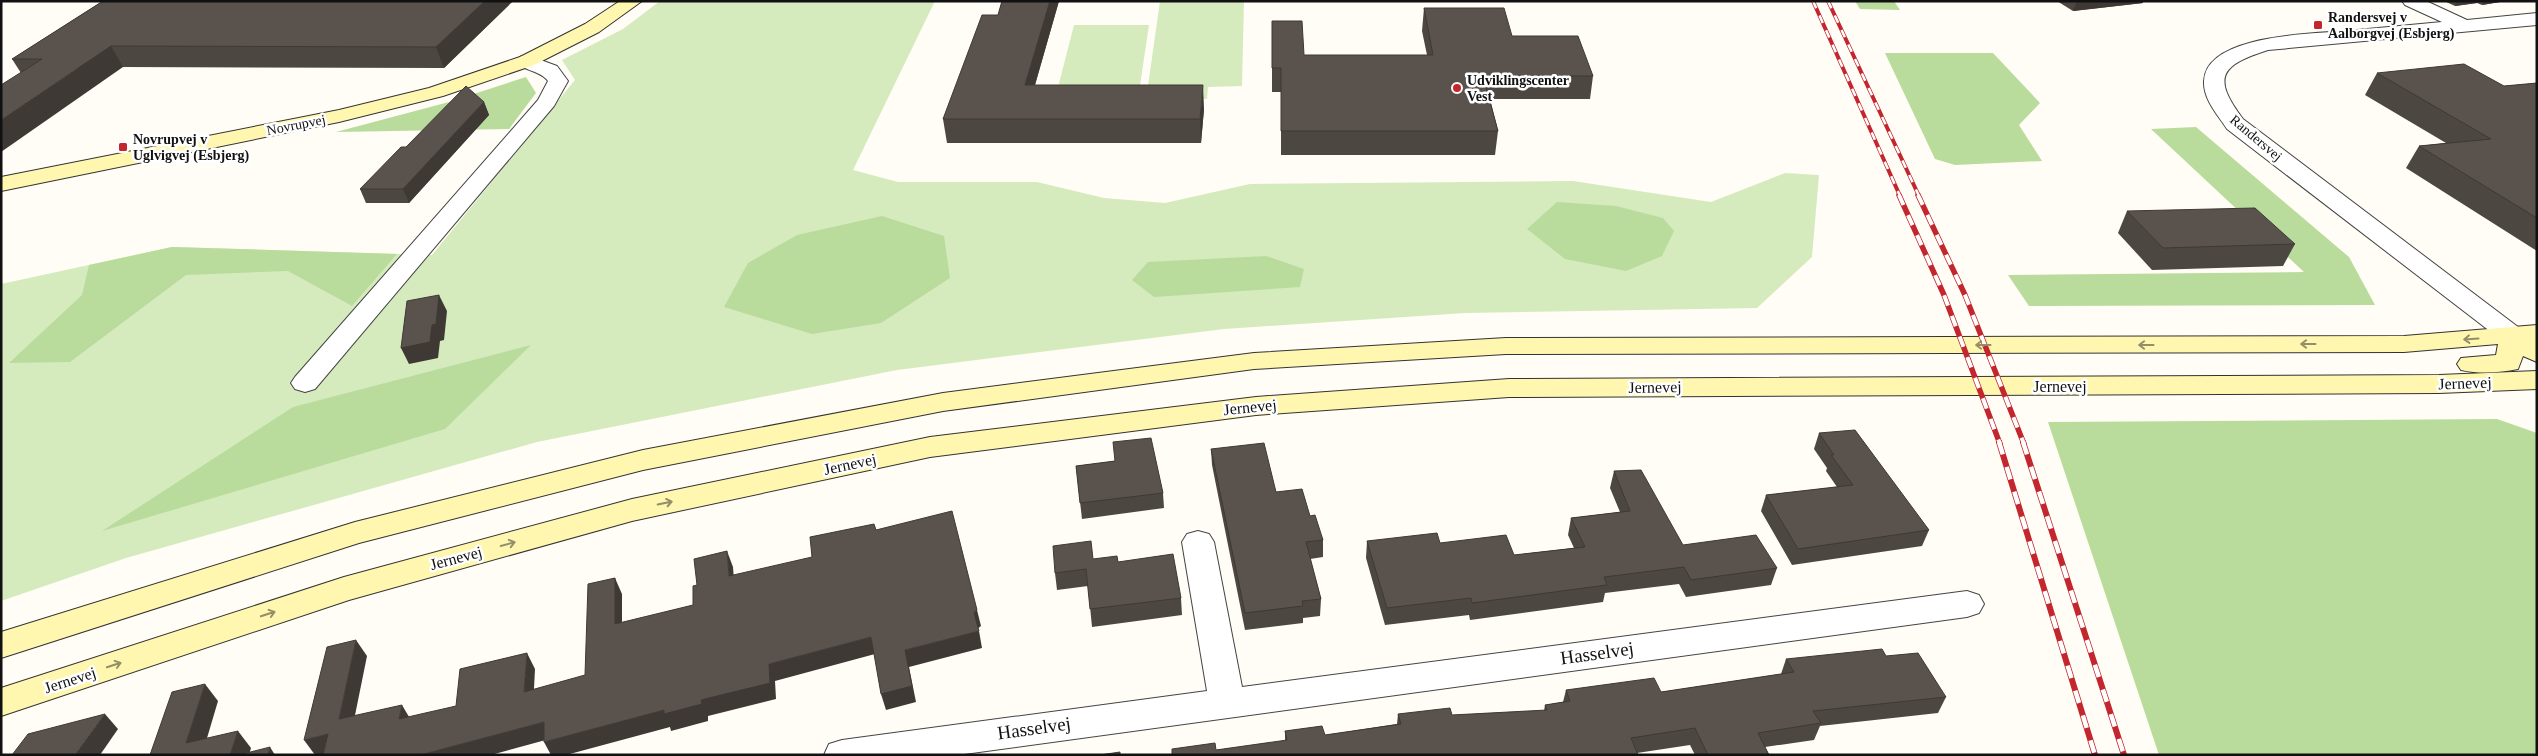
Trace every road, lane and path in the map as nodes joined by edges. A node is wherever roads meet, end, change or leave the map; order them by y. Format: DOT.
graph roads {
  1 [pos="633,1"];
  2 [pos="2410,1"];
  3 [pos="2537,19"];
  4 [pos="2462,25"];
  5 [pos="527,60"];
  6 [pos="1,184"];
  7 [pos="2525,335"];
  8 [pos="2537,354"];
  9 [pos="2537,380"];
  10 [pos="305,383"];
  11 [pos="2251,385"];
  12 [pos="1198,542"];
  13 [pos="1967,604"];
  14 [pos="1,645"];
  15 [pos="1,702"];
  16 [pos="1227,702"];
  17 [pos="842,755"];
  1 -- 5 [label="main road, Novrupvej"];
  2 -- 4 [label="street"];
  3 -- 4 [label="street, Randersvej"];
  4 -- 7 [label="street, Randersvej"];
  5 -- 6 [label="main road, Novrupvej"];
  5 -- 10 [label="street"];
  7 -- 8 [label="main road, Randersvej"];
  7 -- 11 [label="main road"];
  7 -- 14 [label="main road, one-way"];
  9 -- 11 [label="main road, Jernevej"];
  15 -- 11 [label="main road, Jernevej, one-way"];
  12 -- 16 [label="street"];
  13 -- 16 [label="street, Hasselvej"];
  16 -- 17 [label="street, Hasselvej"];
}
